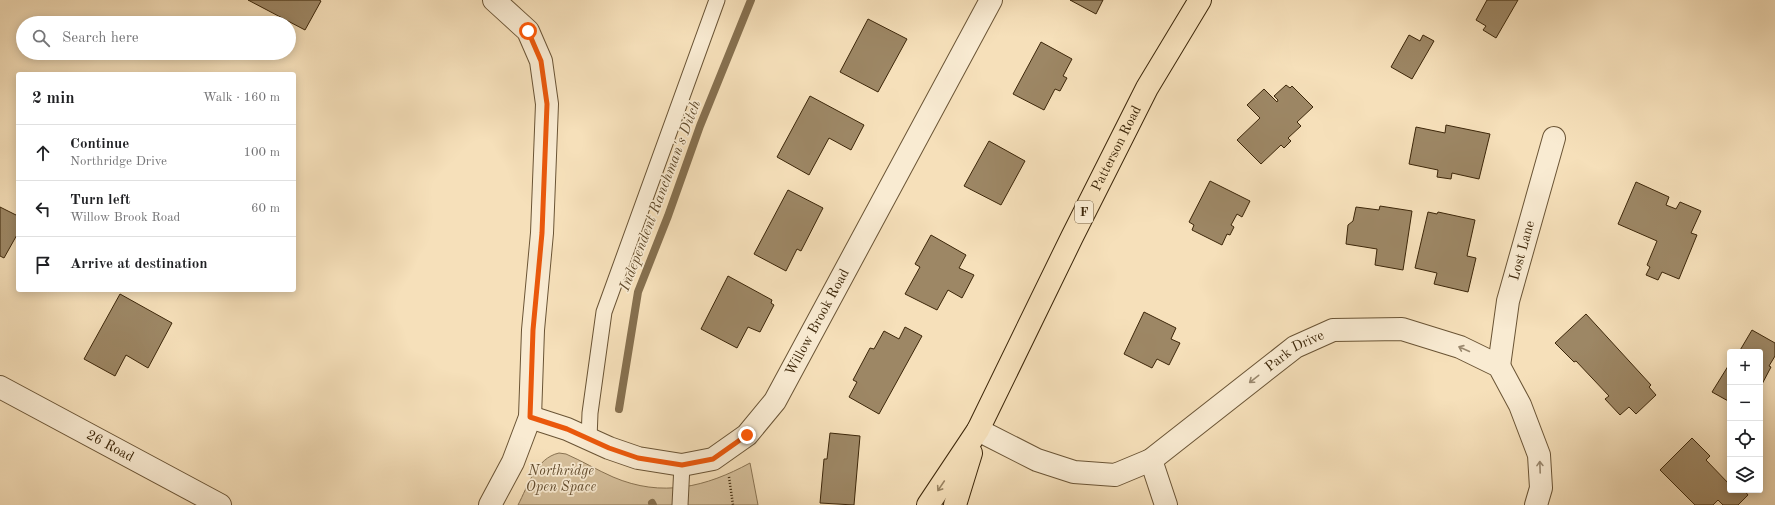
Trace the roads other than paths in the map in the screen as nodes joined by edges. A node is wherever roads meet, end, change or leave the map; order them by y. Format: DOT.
graph roads {
  1 [pos="494,0"];
  2 [pos="718,0"];
  3 [pos="991,0"];
  4 [pos="1200,0"];
  5 [pos="1554,138"];
  6 [pos="1499,366"];
  7 [pos="0,387"];
  8 [pos="530,417"];
  9 [pos="978,430"];
  10 [pos="589,438"];
  11 [pos="1151,460"];
  12 [pos="682,465"];
  13 [pos="206,502"];
  14 [pos="490,505"];
  15 [pos="680,505"];
  16 [pos="928,505"];
  17 [pos="955,505"];
  18 [pos="1166,505"];
  19 [pos="1536,505"];
  1 -- 8 [label="street"];
  2 -- 10 [label="lane"];
  3 -- 12 [label="street, Willow Brook Road"];
  4 -- 9 [label="main road, Patterson Road / F"];
  5 -- 6 [label="street, Lost Lane"];
  6 -- 11 [label="street, Park Drive, one-way"];
  19 -- 6 [label="street, one-way"];
  7 -- 13 [label="street, 26 Road"];
  8 -- 10 [label="street, Willow Brook Road"];
  8 -- 14 [label="street"];
  9 -- 11 [label="street, Park Drive"];
  9 -- 16 [label="main road, Patterson Road / F, one-way"];
  9 -- 17 [label="main road, Patterson Road / F"];
  10 -- 12 [label="street, Willow Brook Road"];
  11 -- 18 [label="street"];
  12 -- 15 [label="lane"];
}
